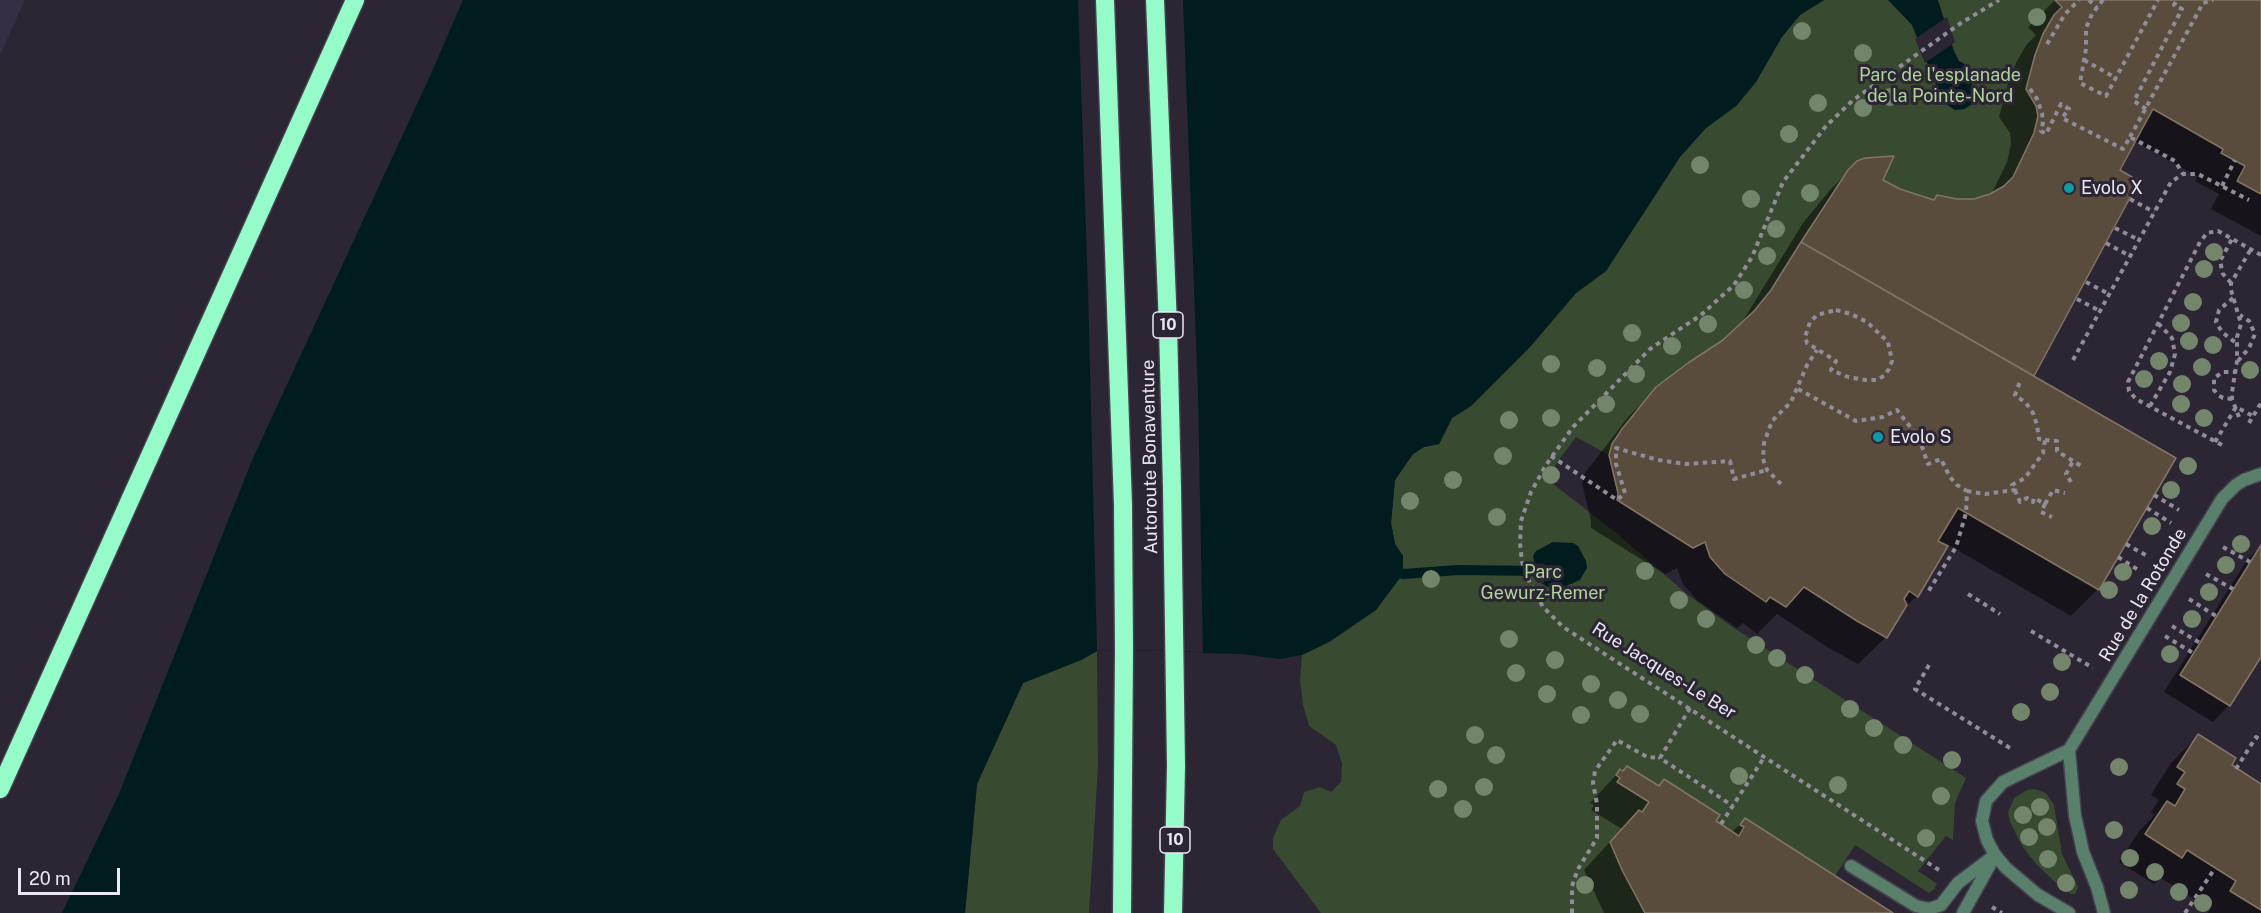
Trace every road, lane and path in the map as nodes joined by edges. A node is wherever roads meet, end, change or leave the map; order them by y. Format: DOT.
graph roads {
  1 [pos="355,0"];
  2 [pos="1105,0"];
  3 [pos="1155,0"];
  4 [pos="1998,0"];
  5 [pos="2079,0"];
  6 [pos="2089,0"];
  7 [pos="2103,0"];
  8 [pos="2158,0"];
  9 [pos="2177,0"];
  10 [pos="2213,0"];
  11 [pos="2097,8"];
  12 [pos="2047,44"];
  13 [pos="2084,60"];
  14 [pos="2116,78"];
  15 [pos="2030,89"];
  16 [pos="2146,109"];
  17 [pos="2130,137"];
  18 [pos="2235,160"];
  19 [pos="2183,174"];
  20 [pos="2222,186"];
  21 [pos="2130,199"];
  22 [pos="2249,200"];
  23 [pos="2154,212"];
  24 [pos="2115,228"];
  25 [pos="2232,239"];
  26 [pos="2139,240"];
  27 [pos="2106,243"];
  28 [pos="2250,249"];
  29 [pos="2261,255"];
  30 [pos="2130,256"];
  31 [pos="2086,282"];
  32 [pos="2231,283"];
  33 [pos="2109,294"];
  34 [pos="2233,298"];
  35 [pos="2077,299"];
  36 [pos="2100,311"];
  37 [pos="2240,315"];
  38 [pos="2158,323"];
  39 [pos="2237,344"];
  40 [pos="1817,350"];
  41 [pos="2073,360"];
  42 [pos="2237,362"];
  43 [pos="2236,372"];
  44 [pos="2021,379"];
  45 [pos="1798,389"];
  46 [pos="2232,399"];
  47 [pos="2261,403"];
  48 [pos="2150,406"];
  49 [pos="2236,407"];
  50 [pos="2239,417"];
  51 [pos="2253,417"];
  52 [pos="2249,423"];
  53 [pos="2045,440"];
  54 [pos="2215,442"];
  55 [pos="2222,445"];
  56 [pos="1551,456"];
  57 [pos="2073,461"];
  58 [pos="2081,466"];
  59 [pos="1767,470"];
  60 [pos="2261,474"];
  61 [pos="2071,482"];
  62 [pos="1781,484"];
  63 [pos="2015,490"];
  64 [pos="1967,491"];
  65 [pos="2066,493"];
  66 [pos="2154,495"];
  67 [pos="2045,504"];
  68 [pos="2147,508"];
  69 [pos="2179,510"];
  70 [pos="2052,516"];
  71 [pos="2171,523"];
  72 [pos="2126,544"];
  73 [pos="2223,547"];
  74 [pos="2118,557"];
  75 [pos="2149,557"];
  76 [pos="2250,562"];
  77 [pos="2140,571"];
  78 [pos="1932,573"];
  79 [pos="2206,574"];
  80 [pos="1938,577"];
  81 [pos="2233,589"];
  82 [pos="1928,592"];
  83 [pos="1968,594"];
  84 [pos="2189,599"];
  85 [pos="2000,614"];
  86 [pos="2216,616"];
  87 [pos="2172,626"];
  88 [pos="2031,631"];
  89 [pos="2165,636"];
  90 [pos="2200,643"];
  91 [pos="2193,653"];
  92 [pos="1929,665"];
  93 [pos="2093,668"];
  94 [pos="1690,708"];
  95 [pos="2261,740"];
  96 [pos="2010,748"];
  97 [pos="2069,750"];
  98 [pos="1765,756"];
  99 [pos="1660,758"];
  100 [pos="2236,769"];
  101 [pos="0,789"];
  102 [pos="1733,806"];
  103 [pos="1721,824"];
  104 [pos="1995,855"];
  105 [pos="1851,866"];
  106 [pos="2215,868"];
  107 [pos="1939,870"];
  108 [pos="2054,910"];
  109 [pos="1122,913"];
  110 [pos="1173,913"];
  111 [pos="1572,913"];
  112 [pos="1963,913"];
  113 [pos="2069,913"];
  114 [pos="2104,913"];
  115 [pos="2185,913"];
  1 -- 101 [label="highway"];
  2 -- 109 [label="highway, Autoroute Bonaventure"];
  3 -- 110 [label="highway, Autoroute Bonaventure / 10"];
  4 -- 56 [label="path, Rue Jacques-Le Ber"];
  5 -- 12 [label="path"];
  6 -- 11 [label="path"];
  7 -- 11 [label="path"];
  8 -- 14 [label="path"];
  9 -- 16 [label="path"];
  10 -- 16 [label="path"];
  11 -- 13 [label="path"];
  13 -- 14 [label="path"];
  13 -- 14 [label="path"];
  15 -- 17 [label="path"];
  16 -- 17 [label="path"];
  17 -- 19 [label="path"];
  18 -- 20 [label="path"];
  19 -- 20 [label="path"];
  19 -- 23 [label="path"];
  20 -- 22 [label="path"];
  21 -- 23 [label="path"];
  23 -- 26 [label="path"];
  24 -- 26 [label="path"];
  25 -- 28 [label="path"];
  25 -- 32 [label="path"];
  25 -- 38 [label="path"];
  26 -- 30 [label="path"];
  27 -- 30 [label="path"];
  28 -- 29 [label="path"];
  28 -- 32 [label="path"];
  30 -- 33 [label="path"];
  31 -- 33 [label="path"];
  32 -- 34 [label="path"];
  33 -- 36 [label="path"];
  34 -- 37 [label="path"];
  34 -- 39 [label="path"];
  35 -- 36 [label="path"];
  36 -- 41 [label="path"];
  37 -- 39 [label="path"];
  37 -- 42 [label="path"];
  38 -- 48 [label="path"];
  38 -- 48 [label="path"];
  39 -- 42 [label="path"];
  40 -- 40 [label="path"];
  40 -- 45 [label="path"];
  42 -- 43 [label="path"];
  43 -- 46 [label="path"];
  43 -- 46 [label="path"];
  44 -- 53 [label="path"];
  45 -- 59 [label="path"];
  45 -- 64 [label="path"];
  46 -- 49 [label="path"];
  47 -- 51 [label="path"];
  48 -- 54 [label="path"];
  49 -- 50 [label="path"];
  49 -- 51 [label="path"];
  49 -- 54 [label="path"];
  51 -- 52 [label="path"];
  53 -- 57 [label="path"];
  53 -- 63 [label="path"];
  54 -- 55 [label="path"];
  56 -- 59 [label="path"];
  56 -- 94 [label="path, Rue Jacques-Le Ber"];
  57 -- 58 [label="path"];
  57 -- 61 [label="path"];
  59 -- 62 [label="path"];
  60 -- 97 [label="street, Rue de la Rotonde"];
  63 -- 64 [label="path"];
  63 -- 67 [label="path"];
  64 -- 80 [label="path"];
  65 -- 67 [label="path"];
  66 -- 69 [label="path"];
  67 -- 70 [label="path"];
  68 -- 71 [label="path"];
  72 -- 75 [label="path"];
  73 -- 76 [label="path"];
  74 -- 77 [label="path"];
  78 -- 80 [label="path"];
  79 -- 81 [label="path"];
  80 -- 82 [label="path"];
  83 -- 85 [label="path"];
  84 -- 86 [label="path"];
  87 -- 90 [label="path"];
  88 -- 93 [label="path"];
  89 -- 91 [label="path"];
  92 -- 96 [label="path"];
  94 -- 98 [label="path, Rue Jacques-Le Ber"];
  94 -- 99 [label="path"];
  95 -- 100 [label="path"];
  97 -- 104 [label="street"];
  97 -- 114 [label="street"];
  98 -- 102 [label="path"];
  98 -- 107 [label="path, Rue Jacques-Le Ber"];
  99 -- 102 [label="path"];
  99 -- 111 [label="path"];
  102 -- 103 [label="path"];
  104 -- 105 [label="street"];
  104 -- 108 [label="street"];
  104 -- 112 [label="street"];
  106 -- 115 [label="path"];
  108 -- 113 [label="street"];
}
